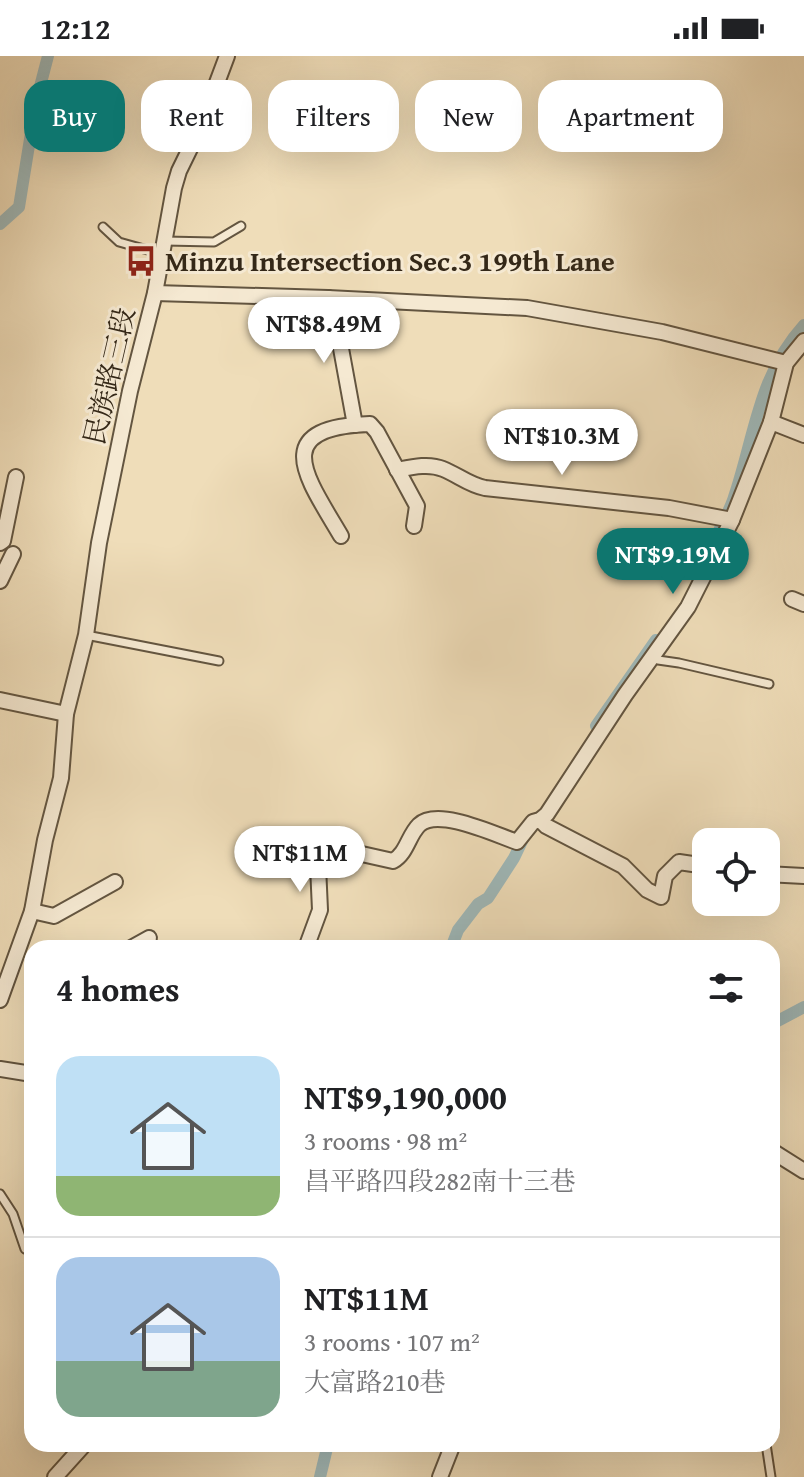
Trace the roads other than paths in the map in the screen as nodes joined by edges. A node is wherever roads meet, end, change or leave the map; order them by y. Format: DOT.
graph roads {
  1 [pos="227,56"];
  2 [pos="241,226"];
  3 [pos="103,227"];
  4 [pos="164,248"];
  5 [pos="155,293"];
  6 [pos="328,298"];
  7 [pos="804,341"];
  8 [pos="786,363"];
  9 [pos="771,422"];
  10 [pos="355,425"];
  11 [pos="804,435"];
  12 [pos="397,470"];
  13 [pos="16,477"];
  14 [pos="732,520"];
  15 [pos="414,526"];
  16 [pos="341,536"];
  17 [pos="0,543"];
  18 [pos="13,554"];
  19 [pos="0,581"];
  20 [pos="86,635"];
  21 [pos="653,656"];
  22 [pos="219,661"];
  23 [pos="769,684"];
  24 [pos="0,700"];
  25 [pos="66,714"];
  26 [pos="540,820"];
  27 [pos="692,864"];
  28 [pos="780,875"];
  29 [pos="804,876"];
  30 [pos="115,882"];
  31 [pos="32,911"];
  32 [pos="149,938"];
  33 [pos="145,940"];
  34 [pos="309,940"];
  35 [pos="0,1000"];
  36 [pos="0,1069"];
  37 [pos="24,1073"];
  38 [pos="780,1156"];
  39 [pos="804,1171"];
  40 [pos="0,1194"];
  41 [pos="24,1246"];
  42 [pos="78,1452"];
  43 [pos="450,1452"];
  44 [pos="767,1452"];
  45 [pos="55,1477"];
  46 [pos="440,1477"];
  47 [pos="771,1477"];
  1 -- 4 [label="street, 民族路三段"];
  2 -- 4 [label="lane"];
  3 -- 4 [label="lane"];
  4 -- 5 [label="street, 民族路三段"];
  5 -- 6 [label="street"];
  5 -- 20 [label="street, 民族路三段"];
  6 -- 8 [label="street"];
  6 -- 10 [label="street"];
  7 -- 8 [label="street"];
  8 -- 9 [label="street"];
  9 -- 11 [label="street"];
  9 -- 14 [label="street"];
  10 -- 12 [label="street"];
  10 -- 16 [label="street"];
  12 -- 14 [label="street"];
  12 -- 15 [label="street"];
  13 -- 17 [label="street"];
  14 -- 21 [label="street"];
  18 -- 19 [label="street"];
  20 -- 22 [label="lane"];
  20 -- 25 [label="street, 民族路三段"];
  21 -- 23 [label="lane"];
  21 -- 26 [label="street"];
  24 -- 25 [label="street"];
  25 -- 31 [label="street, 民族路三段"];
  26 -- 27 [label="street"];
  26 -- 34 [label="street"];
  28 -- 29 [label="street"];
  30 -- 31 [label="street"];
  31 -- 35 [label="street, 民族路三段"];
  32 -- 33 [label="street"];
  36 -- 37 [label="street"];
  38 -- 39 [label="street"];
  40 -- 41 [label="lane"];
  42 -- 45 [label="street"];
  43 -- 46 [label="street"];
  44 -- 47 [label="lane"];
}
